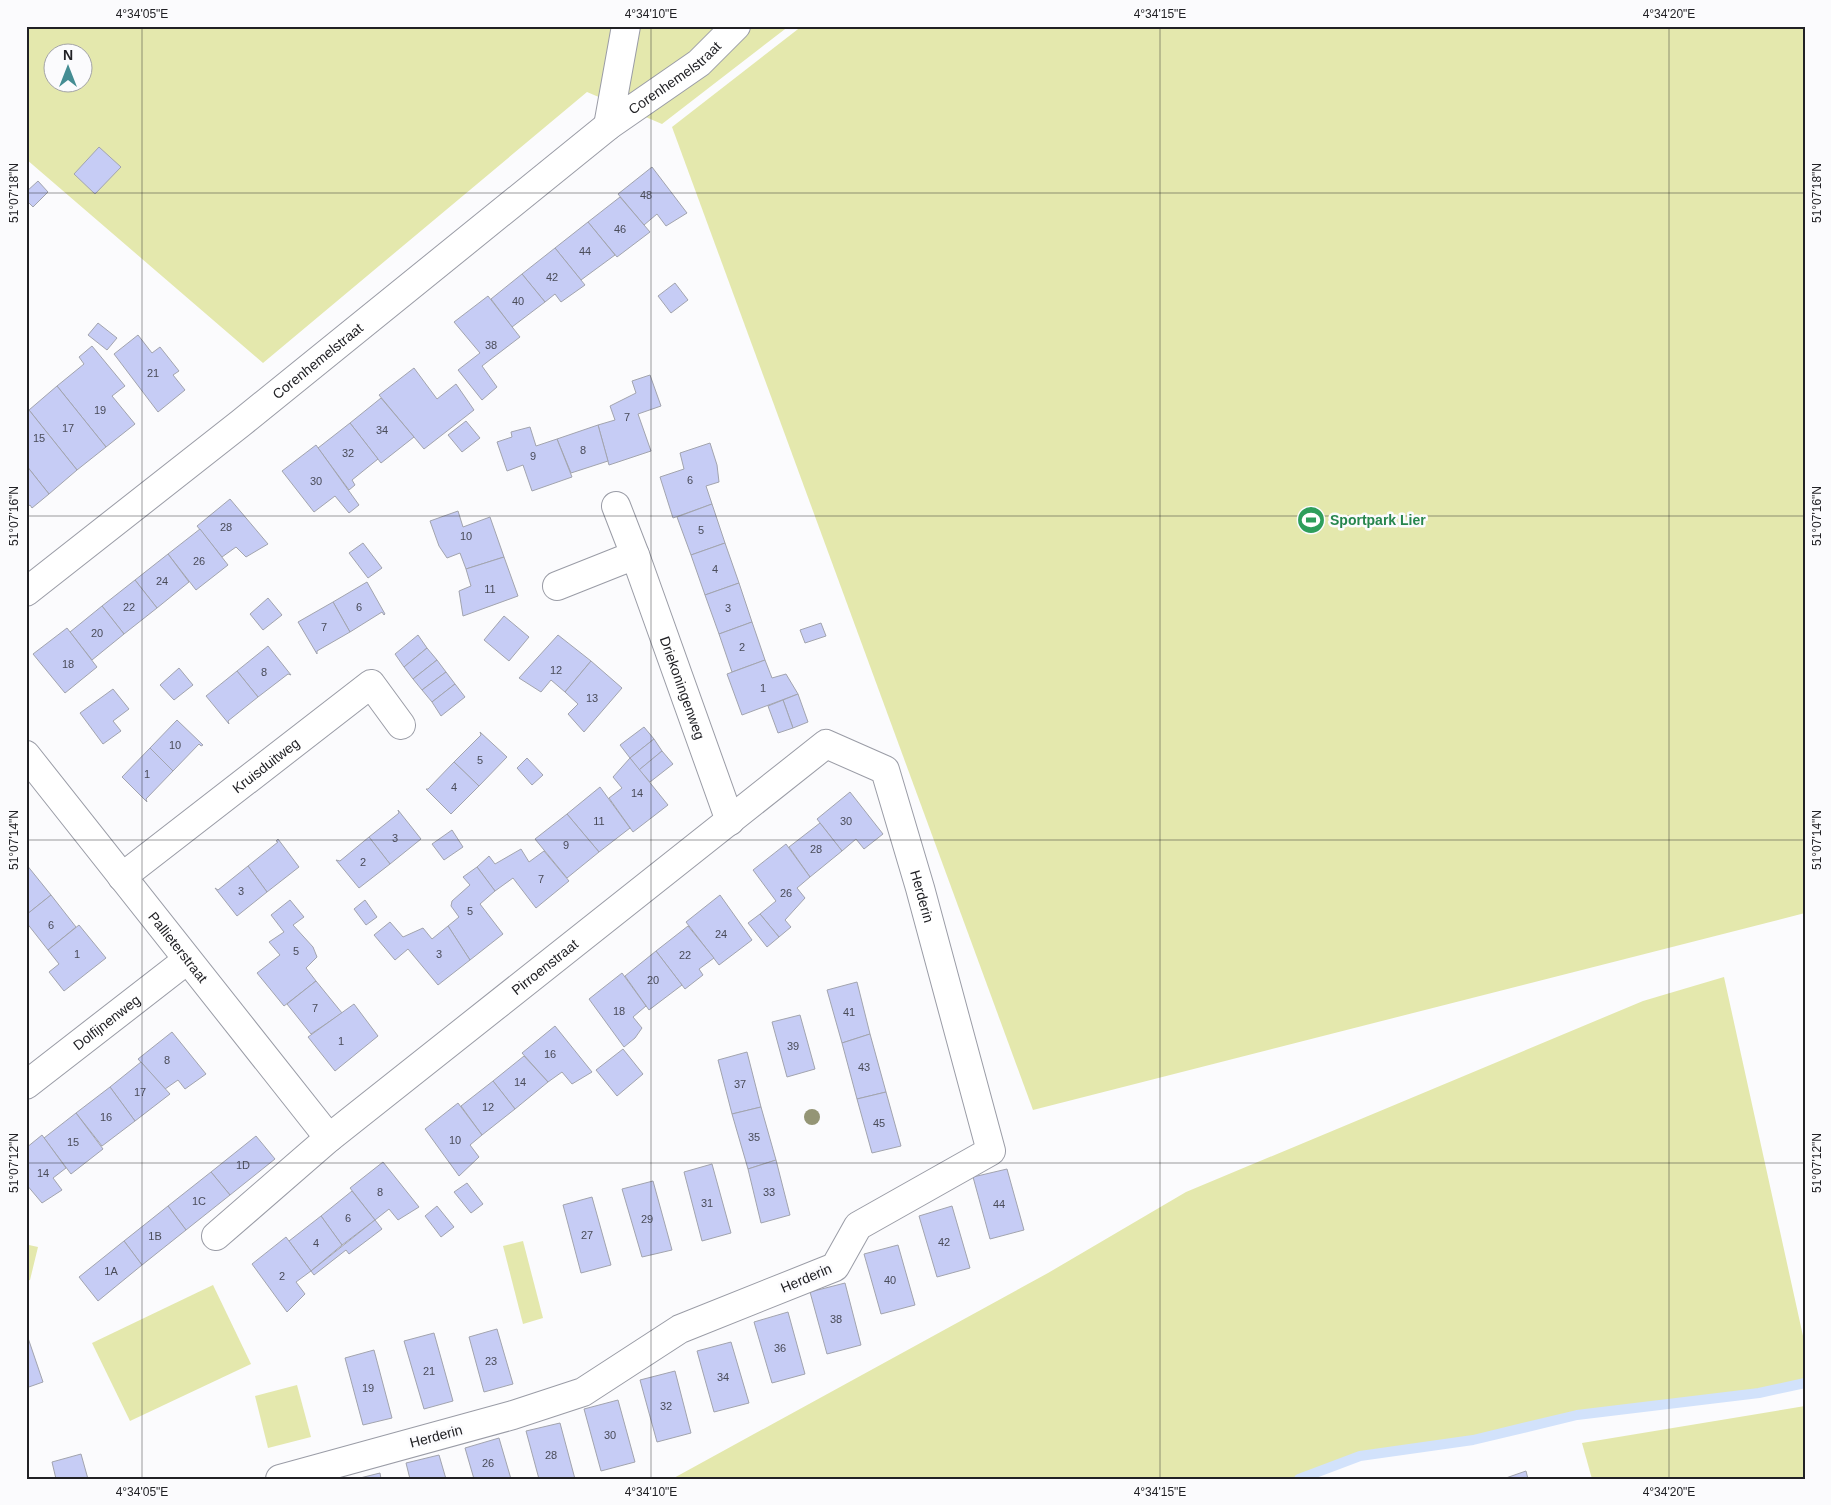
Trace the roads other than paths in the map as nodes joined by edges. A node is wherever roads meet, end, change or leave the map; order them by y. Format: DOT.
graph roads {
  1 [pos="626,26"];
  2 [pos="736,26"];
  3 [pos="608,126"];
  4 [pos="616,506"];
  5 [pos="635,555"];
  6 [pos="556,586"];
  7 [pos="26,592"];
  8 [pos="401,725"];
  9 [pos="26,755"];
  10 [pos="885,770"];
  11 [pos="730,821"];
  12 [pos="122,877"];
  13 [pos="187,960"];
  14 [pos="26,1085"];
  15 [pos="329,1138"];
  16 [pos="216,1236"];
  17 [pos="280,1479"];
  1 -- 3 [label="street, Corenhemelstraat"];
  2 -- 3 [label="street, Corenhemelstraat"];
  3 -- 7 [label="street, Corenhemelstraat"];
  4 -- 5 [label="street, Driekoningenweg"];
  5 -- 6 [label="street"];
  5 -- 11 [label="street, Driekoningenweg"];
  8 -- 12 [label="street, Kruisduitweg"];
  9 -- 12 [label="street, Pallieterstraat"];
  10 -- 11 [label="street, Pirroenstraat"];
  10 -- 17 [label="street, Herderin"];
  11 -- 15 [label="street, Pirroenstraat"];
  12 -- 13 [label="street, Pallieterstraat"];
  13 -- 14 [label="street, Dolfijnenweg"];
  13 -- 15 [label="street, Pallieterstraat"];
  15 -- 16 [label="street, Pirroenstraat"];
}
